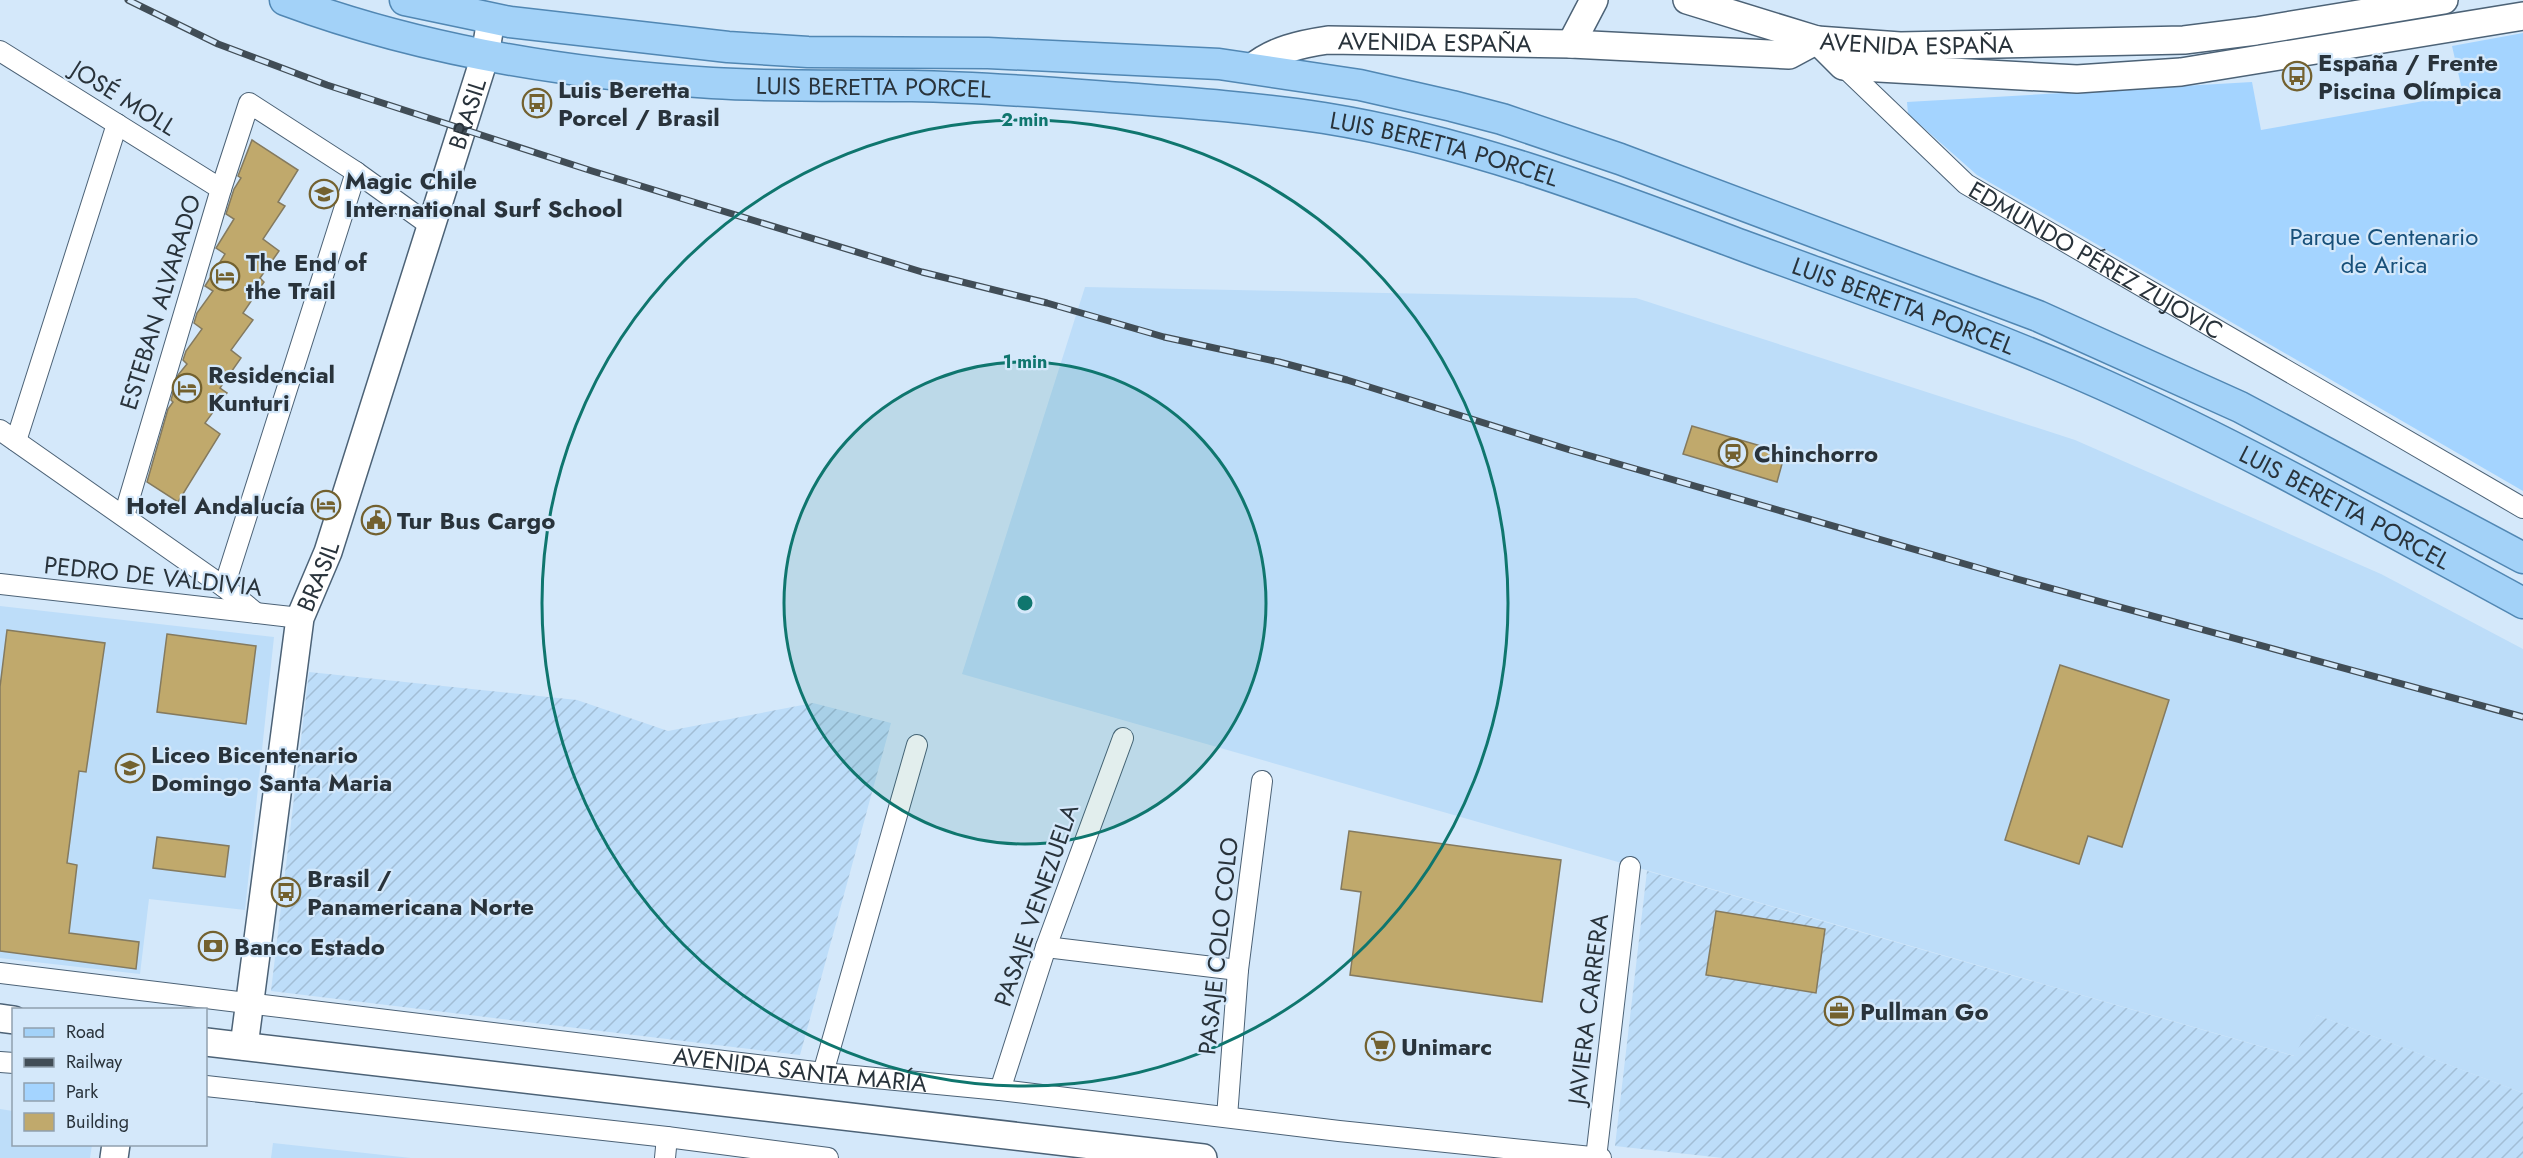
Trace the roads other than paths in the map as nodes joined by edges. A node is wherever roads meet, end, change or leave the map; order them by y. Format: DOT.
graph roads {
  1 [pos="285,0"];
  2 [pos="405,0"];
  3 [pos="1594,0"];
  4 [pos="1688,0"];
  5 [pos="2444,0"];
  6 [pos="2523,16"];
  7 [pos="491,19"];
  8 [pos="1817,40"];
  9 [pos="1572,44"];
  10 [pos="0,51"];
  11 [pos="484,56"];
  12 [pos="1843,66"];
  13 [pos="1252,68"];
  14 [pos="1894,68"];
  15 [pos="1867,92"];
  16 [pos="117,124"];
  17 [pos="356,172"];
  18 [pos="221,189"];
  19 [pos="431,226"];
  20 [pos="8,436"];
  21 [pos="2523,508"];
  22 [pos="124,516"];
  23 [pos="2523,558"];
  24 [pos="0,584"];
  25 [pos="224,587"];
  26 [pos="2523,603"];
  27 [pos="256,613"];
  28 [pos="300,618"];
  29 [pos="1123,738"];
  30 [pos="917,745"];
  31 [pos="1262,781"];
  32 [pos="1630,867"];
  33 [pos="1046,947"];
  34 [pos="1238,970"];
  35 [pos="0,973"];
  36 [pos="250,1002"];
  37 [pos="207,1042"];
  38 [pos="244,1046"];
  39 [pos="823,1073"];
  40 [pos="207,1086"];
  41 [pos="1000,1090"];
  42 [pos="1227,1117"];
  43 [pos="667,1137"];
  44 [pos="1154,1155"];
  45 [pos="665,1158"];
  46 [pos="828,1158"];
  47 [pos="1203,1158"];
  48 [pos="1598,1158"];
  1 -- 11 [label="main road, LUIS BERETTA PORCEL"];
  2 -- 7 [label="main road, LUIS BERETTA PORCEL"];
  3 -- 9 [label="street"];
  4 -- 8 [label="street, EDMUNDO PÉREZ ZUJOVIC"];
  5 -- 8 [label="street, AVENIDA ESPAÑA"];
  6 -- 14 [label="street, AVENIDA ESPAÑA"];
  7 -- 11 [label="street, BRASIL"];
  7 -- 13 [label="main road, LUIS BERETTA PORCEL"];
  8 -- 9 [label="street, AVENIDA ESPAÑA"];
  8 -- 12 [label="street, EDMUNDO PÉREZ ZUJOVIC"];
  9 -- 13 [label="street, AVENIDA ESPAÑA"];
  10 -- 16 [label="street, JOSÉ MOLL"];
  11 -- 19 [label="street, BRASIL"];
  11 -- 26 [label="main road, LUIS BERETTA PORCEL"];
  12 -- 14 [label="street, AVENIDA ESPAÑA"];
  12 -- 15 [label="street, EDMUNDO PÉREZ ZUJOVIC"];
  13 -- 23 [label="main road, LUIS BERETTA PORCEL"];
  14 -- 15 [label="street"];
  15 -- 21 [label="street, EDMUNDO PÉREZ ZUJOVIC"];
  16 -- 18 [label="street, JOSÉ MOLL"];
  16 -- 20 [label="street"];
  17 -- 18 [label="street, ESTEBAN ALVARADO"];
  17 -- 19 [label="street"];
  17 -- 25 [label="street"];
  18 -- 22 [label="street, ESTEBAN ALVARADO"];
  19 -- 28 [label="street, BRASIL"];
  20 -- 22 [label="street"];
  22 -- 25 [label="street"];
  24 -- 27 [label="street, PEDRO DE VALDIVIA"];
  25 -- 27 [label="street"];
  27 -- 28 [label="street, PEDRO DE VALDIVIA"];
  28 -- 36 [label="street, BRASIL"];
  29 -- 33 [label="street, PASAJE VENEZUELA"];
  30 -- 39 [label="street"];
  31 -- 34 [label="street, PASAJE COLO COLO"];
  32 -- 48 [label="street, JAVIERA CARRERA"];
  33 -- 34 [label="street"];
  33 -- 41 [label="street, PASAJE VENEZUELA"];
  34 -- 42 [label="street, PASAJE COLO COLO"];
  35 -- 36 [label="street, AVENIDA SANTA MARÍA"];
  36 -- 38 [label="street, BRASIL"];
  36 -- 39 [label="street, AVENIDA SANTA MARÍA"];
  37 -- 38 [label="street, AVENIDA SANTA MARÍA"];
  38 -- 44 [label="street, AVENIDA SANTA MARÍA"];
  39 -- 41 [label="street, AVENIDA SANTA MARÍA"];
  40 -- 43 [label="street"];
  41 -- 42 [label="street, AVENIDA SANTA MARÍA"];
  42 -- 48 [label="street, AVENIDA SANTA MARÍA"];
  43 -- 45 [label="street"];
  43 -- 46 [label="street"];
  44 -- 47 [label="street, AVENIDA SANTA MARÍA"];
}
